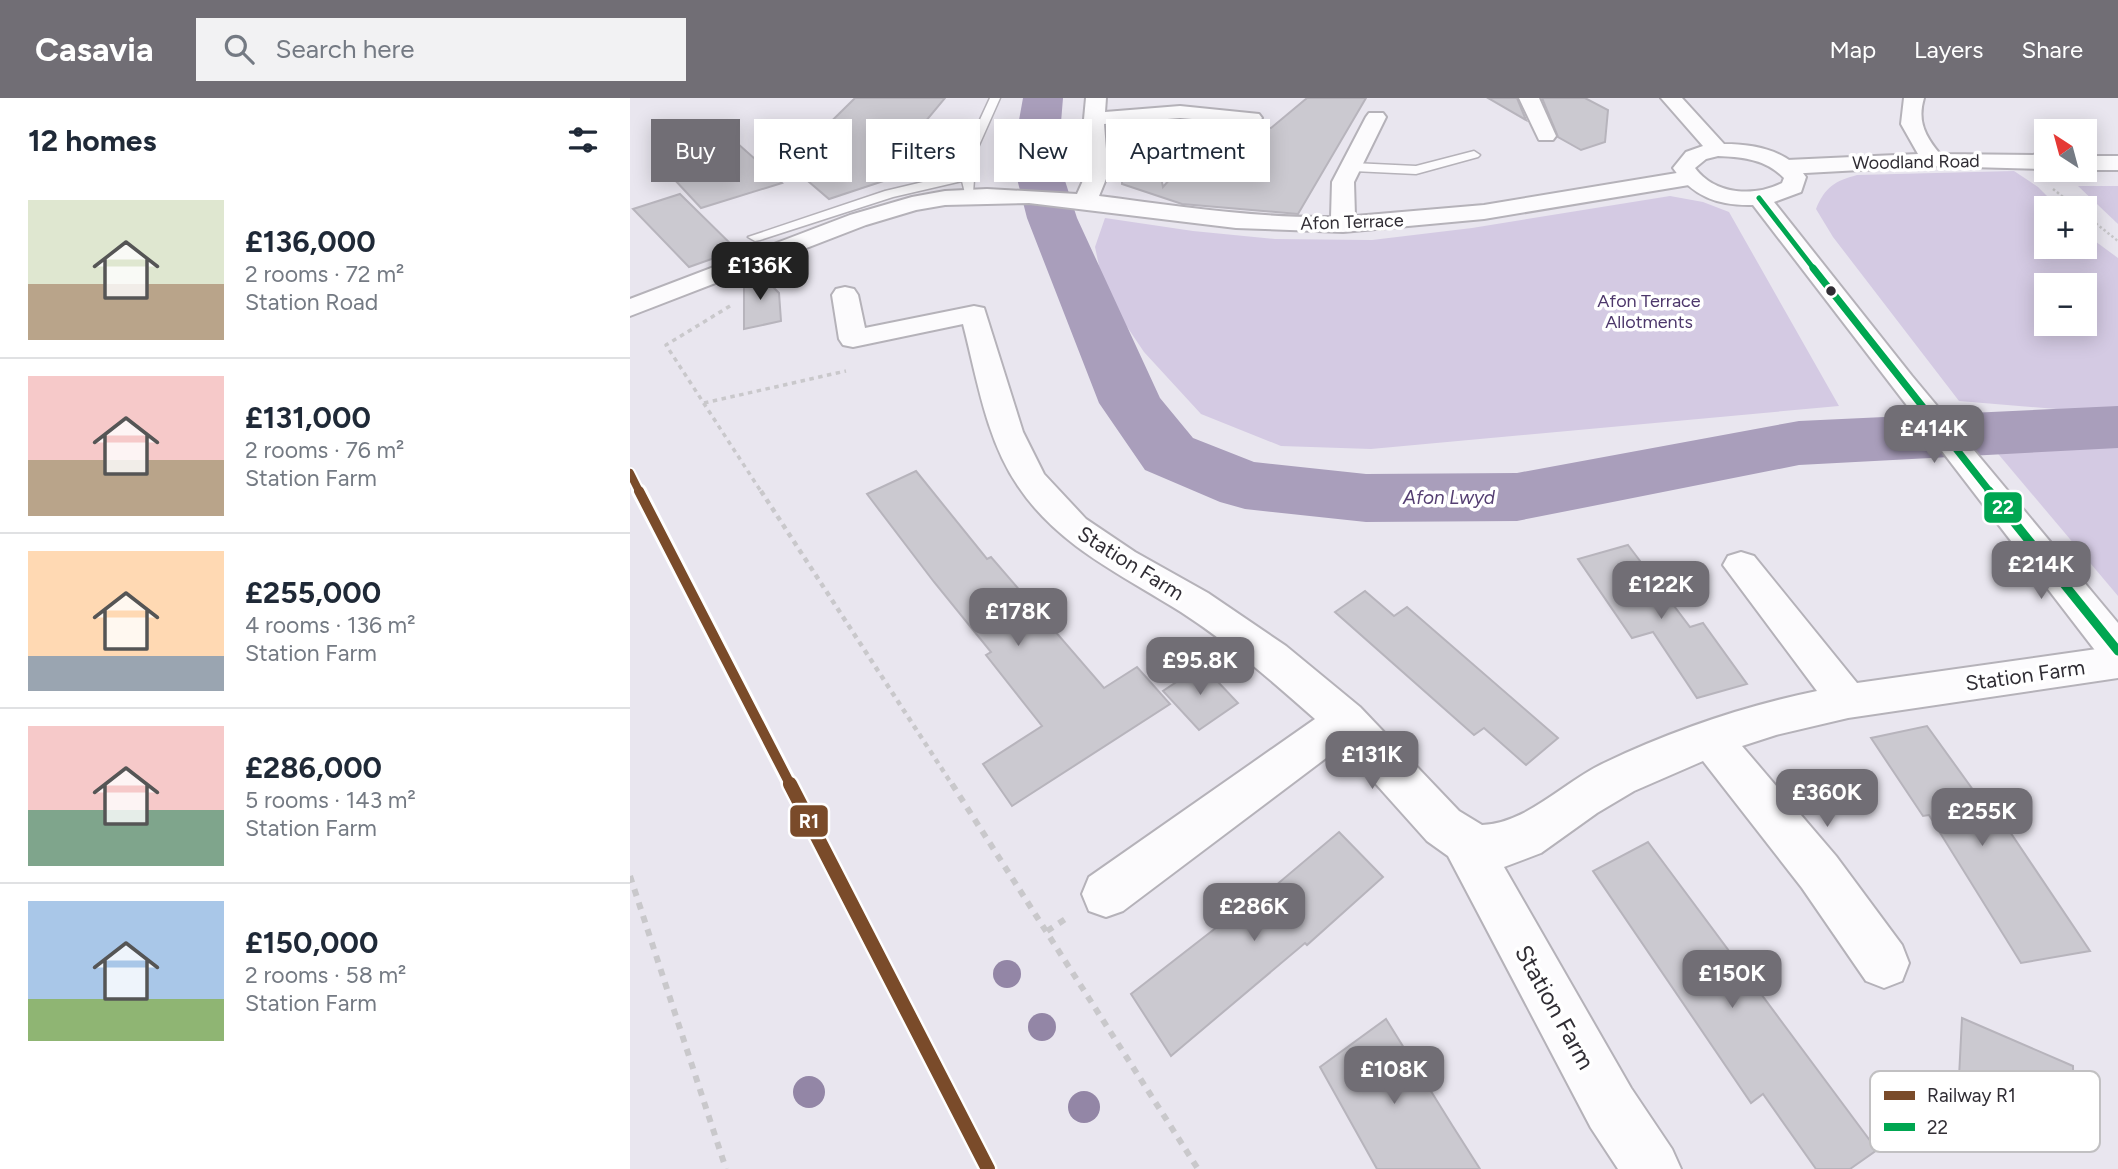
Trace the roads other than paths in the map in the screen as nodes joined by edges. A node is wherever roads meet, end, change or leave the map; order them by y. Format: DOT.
graph roads {
  1 [pos="995,98"];
  2 [pos="1241,98"];
  3 [pos="1529,98"];
  4 [pos="1671,98"];
  5 [pos="1914,98"];
  6 [pos="1095,109"];
  7 [pos="1225,115"];
  8 [pos="1376,117"];
  9 [pos="1252,118"];
  10 [pos="1546,136"];
  11 [pos="1718,150"];
  12 [pos="1474,155"];
  13 [pos="1934,160"];
  14 [pos="2034,162"];
  15 [pos="2097,163"];
  16 [pos="2118,163"];
  17 [pos="1353,167"];
  18 [pos="1787,167"];
  19 [pos="1689,178"];
  20 [pos="968,186"];
  21 [pos="1759,198"];
  22 [pos="1076,200"];
  23 [pos="1343,225"];
  24 [pos="755,237"];
  25 [pos="845,295"];
  26 [pos="630,308"];
  27 [pos="1741,565"];
  28 [pos="2118,651"];
  29 [pos="2118,662"];
  30 [pos="1848,701"];
  31 [pos="1345,720"];
  32 [pos="1710,739"];
  33 [pos="1464,841"];
  34 [pos="1106,894"];
  35 [pos="1884,963"];
  36 [pos="1651,1169"];
  1 -- 20 [label="lane"];
  2 -- 7 [label="street"];
  3 -- 10 [label="street"];
  4 -- 11 [label="street"];
  5 -- 13 [label="street"];
  6 -- 7 [label="street"];
  6 -- 22 [label="street"];
  7 -- 9 [label="street"];
  8 -- 17 [label="street"];
  11 -- 18 [label="street"];
  11 -- 19 [label="street"];
  12 -- 17 [label="lane"];
  13 -- 14 [label="street, Woodland Road"];
  13 -- 18 [label="street, Woodland Road"];
  15 -- 16 [label="street"];
  17 -- 23 [label="street"];
  18 -- 21 [label="street"];
  19 -- 21 [label="street"];
  19 -- 23 [label="street, Afon Terrace"];
  20 -- 22 [label="street, Afon Terrace"];
  20 -- 24 [label="lane"];
  20 -- 26 [label="street, Afon Terrace"];
  21 -- 28 [label="street"];
  22 -- 23 [label="street, Afon Terrace"];
  25 -- 31 [label="street, Station Farm"];
  27 -- 30 [label="street"];
  29 -- 30 [label="street, Station Farm"];
  30 -- 32 [label="street, Station Farm"];
  31 -- 33 [label="street, Station Farm"];
  31 -- 34 [label="street"];
  32 -- 33 [label="street, Station Farm"];
  32 -- 35 [label="street"];
  33 -- 36 [label="street, Station Farm"];
}
